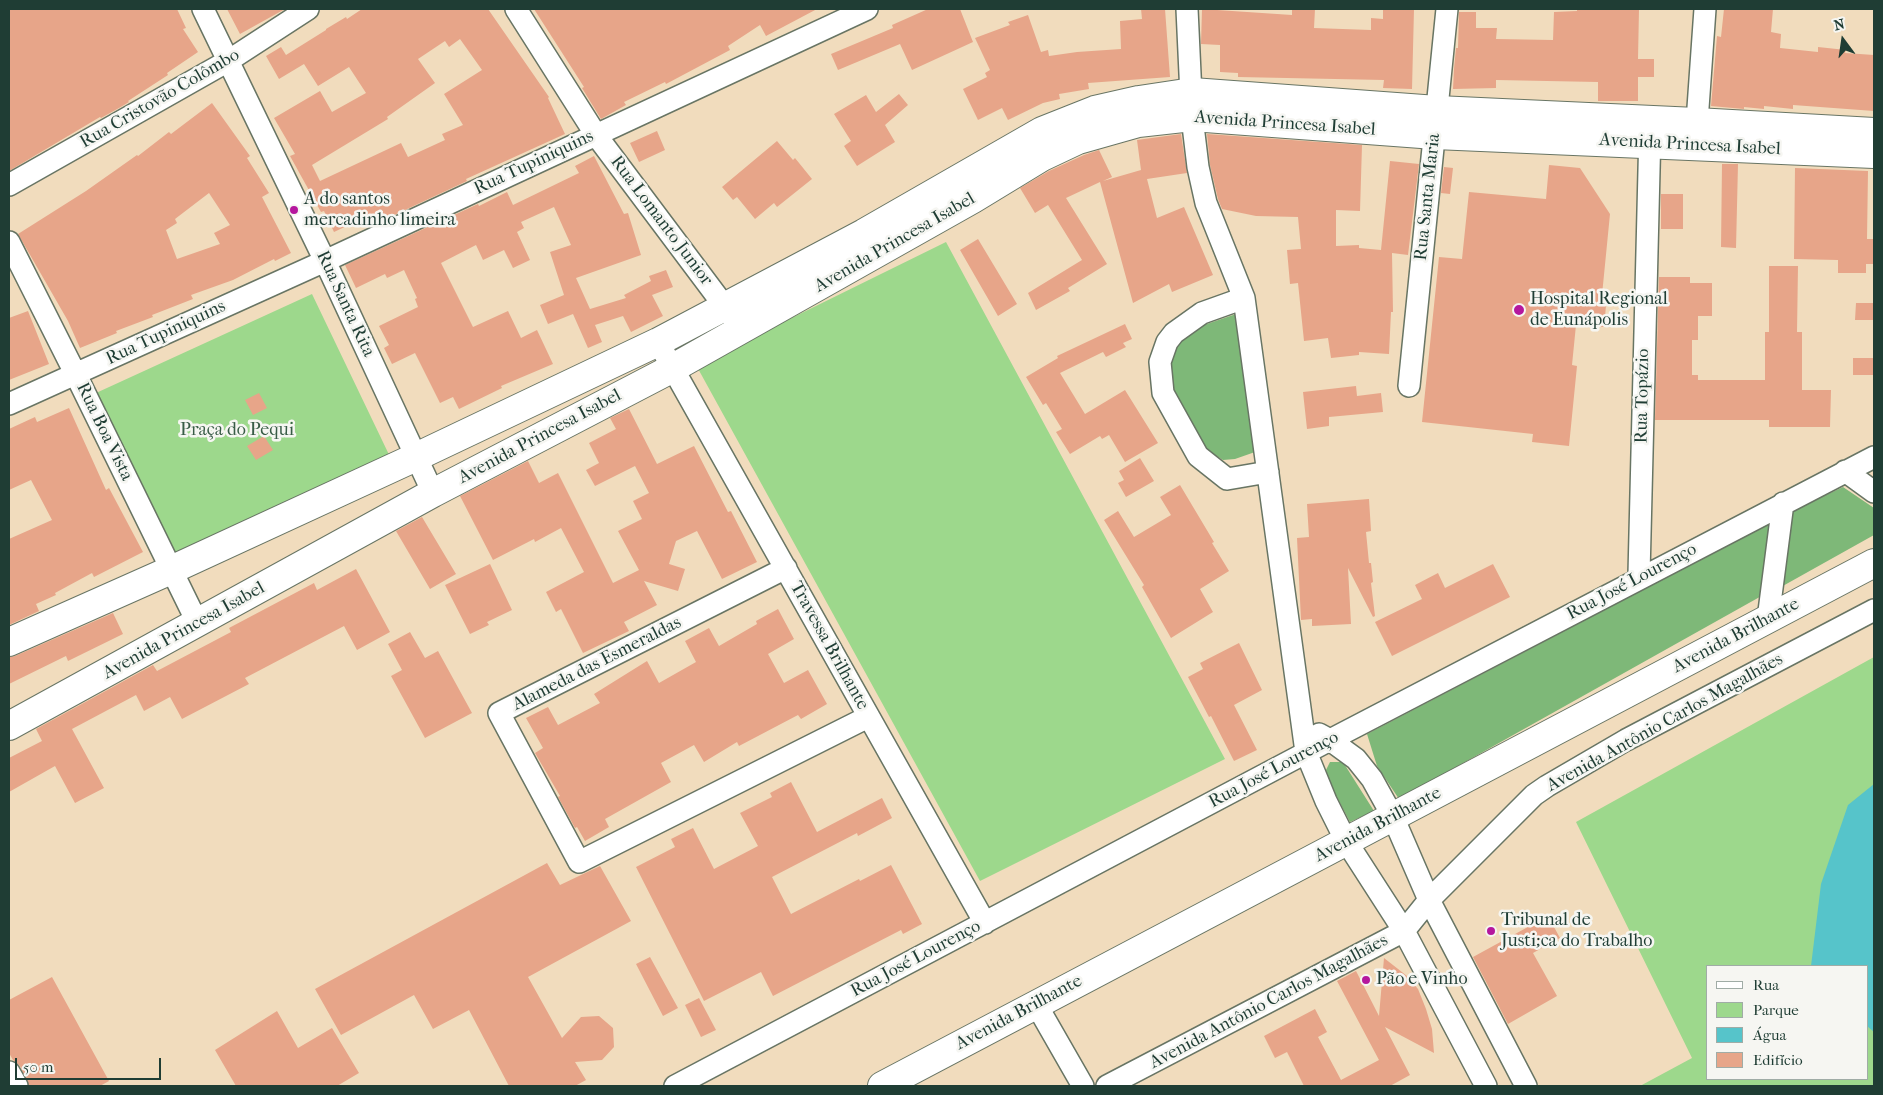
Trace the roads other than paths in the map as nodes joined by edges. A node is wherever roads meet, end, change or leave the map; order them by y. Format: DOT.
graph roads {
  1 [pos="203,9"];
  2 [pos="308,9"];
  3 [pos="516,9"];
  4 [pos="866,9"];
  5 [pos="1187,9"];
  6 [pos="1447,9"];
  7 [pos="1705,9"];
  8 [pos="228,61"];
  9 [pos="1192,105"];
  10 [pos="1436,122"];
  11 [pos="1650,131"];
  12 [pos="1874,132"];
  13 [pos="1696,133"];
  14 [pos="596,134"];
  15 [pos="1874,154"];
  16 [pos="9,184"];
  17 [pos="9,242"];
  18 [pos="325,260"];
  19 [pos="1244,298"];
  20 [pos="725,306"];
  21 [pos="742,329"];
  22 [pos="658,342"];
  23 [pos="673,368"];
  24 [pos="76,374"];
  25 [pos="1408,386"];
  26 [pos="557,391"];
  27 [pos="9,404"];
  28 [pos="573,420"];
  29 [pos="416,457"];
  30 [pos="1874,457"];
  31 [pos="1846,471"];
  32 [pos="1268,472"];
  33 [pos="1874,492"];
  34 [pos="433,493"];
  35 [pos="1783,503"];
  36 [pos="1874,564"];
  37 [pos="786,568"];
  38 [pos="171,570"];
  39 [pos="1648,574"];
  40 [pos="1874,610"];
  41 [pos="1768,619"];
  42 [pos="198,624"];
  43 [pos="9,642"];
  44 [pos="868,717"];
  45 [pos="1301,725"];
  46 [pos="9,726"];
  47 [pos="1330,740"];
  48 [pos="1306,752"];
  49 [pos="1393,817"];
  50 [pos="1346,841"];
  51 [pos="1429,900"];
  52 [pos="984,923"];
  53 [pos="1404,931"];
  54 [pos="1036,1004"];
  55 [pos="9,1072"];
  56 [pos="17,1086"];
  57 [pos="675,1086"];
  58 [pos="882,1086"];
  59 [pos="1083,1086"];
  60 [pos="1106,1086"];
  61 [pos="1486,1086"];
  62 [pos="1526,1086"];
  1 -- 8 [label="street, Rua Santa Rita"];
  2 -- 8 [label="street, Rua Cristovão Colômbo"];
  3 -- 14 [label="street, Rua Lomanto Junior"];
  4 -- 14 [label="street, Rua Tupiniquins"];
  5 -- 9 [label="street"];
  6 -- 10 [label="street, Rua Santa Maria"];
  7 -- 13 [label="street"];
  8 -- 16 [label="street, Rua Cristovão Colômbo"];
  8 -- 18 [label="street, Rua Santa Rita"];
  9 -- 10 [label="main road, Avenida Princesa Isabel"];
  9 -- 19 [label="street"];
  9 -- 20 [label="main road, Avenida Princesa Isabel"];
  9 -- 21 [label="main road, Avenida Princesa Isabel"];
  10 -- 11 [label="main road, Avenida Princesa Isabel"];
  10 -- 25 [label="street, Rua Santa Maria"];
  11 -- 13 [label="main road, Avenida Princesa Isabel"];
  11 -- 39 [label="street, Rua Topázio"];
  12 -- 13 [label="main road, Avenida Princesa Isabel"];
  13 -- 15 [label="main road, Avenida Princesa Isabel"];
  14 -- 18 [label="street, Rua Tupiniquins"];
  14 -- 20 [label="street, Rua Lomanto Junior"];
  17 -- 24 [label="street, Rua Boa Vista"];
  18 -- 24 [label="street, Rua Tupiniquins"];
  18 -- 29 [label="street, Rua Santa Rita"];
  19 -- 32 [label="street"];
  19 -- 32 [label="street"];
  20 -- 21 [label="street, Rua Lomanto Junior"];
  20 -- 22 [label="main road, Avenida Princesa Isabel"];
  21 -- 23 [label="main road, Avenida Princesa Isabel"];
  22 -- 23 [label="street, Travessa Brilhante"];
  22 -- 26 [label="main road, Avenida Princesa Isabel"];
  23 -- 28 [label="main road, Avenida Princesa Isabel"];
  23 -- 37 [label="street, Travessa Brilhante"];
  24 -- 27 [label="street, Rua Tupiniquins"];
  24 -- 38 [label="street, Rua Boa Vista"];
  26 -- 28 [label="main road"];
  26 -- 29 [label="main road, Avenida Princesa Isabel"];
  28 -- 34 [label="main road, Avenida Princesa Isabel"];
  29 -- 34 [label="street, Rua Santa Rita"];
  29 -- 38 [label="main road, Avenida Princesa Isabel"];
  30 -- 31 [label="street, Rua José Lourenço"];
  31 -- 33 [label="street"];
  31 -- 35 [label="street, Rua José Lourenço"];
  32 -- 45 [label="street"];
  34 -- 42 [label="main road, Avenida Princesa Isabel"];
  35 -- 39 [label="street, Rua José Lourenço"];
  35 -- 41 [label="street"];
  36 -- 41 [label="main road, Avenida Brilhante"];
  37 -- 44 [label="street, Travessa Brilhante"];
  37 -- 44 [label="street, Alameda das Esmeraldas"];
  38 -- 42 [label="street, Rua Boa Vista"];
  38 -- 43 [label="main road, Avenida Princesa Isabel"];
  39 -- 47 [label="street, Rua José Lourenço"];
  40 -- 51 [label="street, Avenida Antônio Carlos Magalhães"];
  41 -- 49 [label="main road, Avenida Brilhante"];
  42 -- 46 [label="main road, Avenida Princesa Isabel"];
  44 -- 52 [label="street, Travessa Brilhante"];
  45 -- 47 [label="street"];
  45 -- 48 [label="street"];
  47 -- 48 [label="street, Rua José Lourenço"];
  47 -- 49 [label="street"];
  48 -- 50 [label="street"];
  48 -- 52 [label="street, Rua José Lourenço"];
  49 -- 50 [label="main road, Avenida Brilhante"];
  49 -- 51 [label="street"];
  50 -- 53 [label="street"];
  50 -- 54 [label="main road, Avenida Brilhante"];
  51 -- 53 [label="street, Avenida Antônio Carlos Magalhães"];
  51 -- 62 [label="street"];
  52 -- 57 [label="street, Rua José Lourenço"];
  53 -- 60 [label="street, Avenida Antônio Carlos Magalhães"];
  53 -- 61 [label="street"];
  54 -- 58 [label="main road, Avenida Brilhante"];
  54 -- 59 [label="street"];
  55 -- 56 [label="street"];
}
